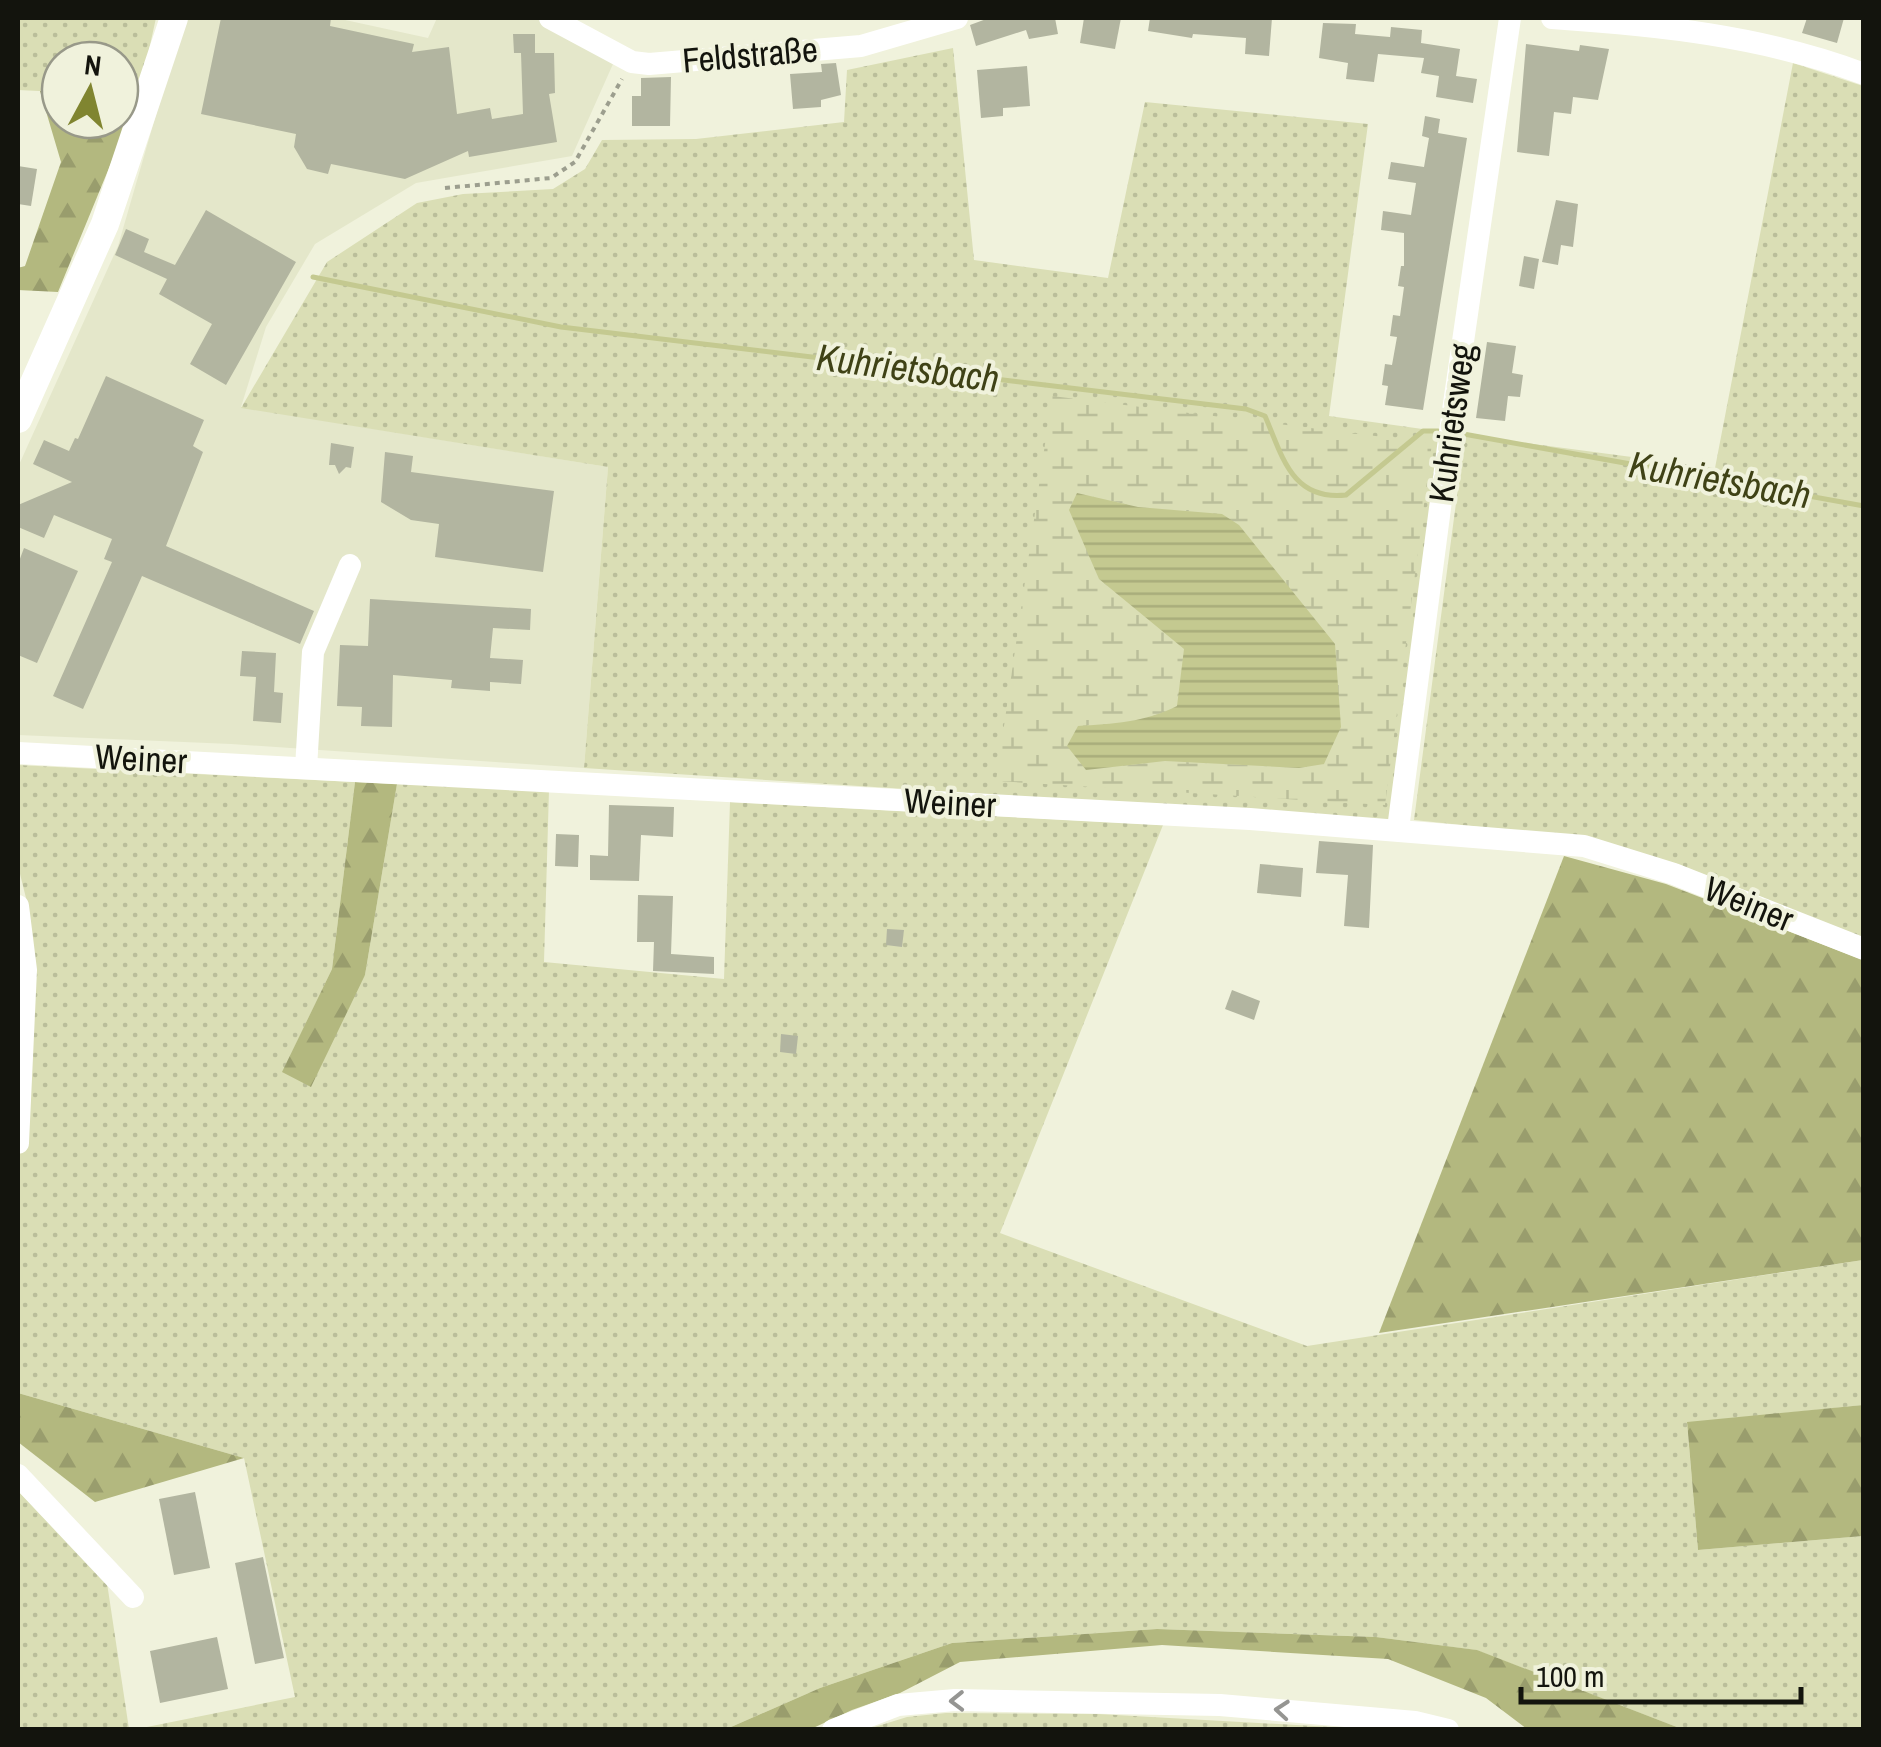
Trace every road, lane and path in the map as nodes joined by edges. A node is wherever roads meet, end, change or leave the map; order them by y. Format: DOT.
graph roads {
  1 [pos="174,18"];
  2 [pos="550,18"];
  3 [pos="957,18"];
  4 [pos="1510,18"];
  5 [pos="1552,18"];
  6 [pos="632,62"];
  7 [pos="1864,74"];
  8 [pos="445,188"];
  9 [pos="18,419"];
  10 [pos="350,565"];
  11 [pos="18,754"];
  12 [pos="306,768"];
  13 [pos="1398,829"];
  14 [pos="18,906"];
  15 [pos="1864,949"];
  16 [pos="18,1143"];
  17 [pos="18,1474"];
  18 [pos="133,1598"];
  19 [pos="833,1730"];
  20 [pos="1448,1730"];
  1 -- 9 [label="main road"];
  2 -- 6 [label="street, Feldstraße"];
  3 -- 6 [label="street, Feldstraße"];
  4 -- 13 [label="street, Kuhrietsweg"];
  5 -- 7 [label="street"];
  6 -- 8 [label="path"];
  10 -- 12 [label="street"];
  11 -- 12 [label="street, Weiner"];
  12 -- 13 [label="street, Weiner"];
  13 -- 15 [label="street, Weiner"];
  14 -- 16 [label="street"];
  17 -- 18 [label="street"];
  20 -- 19 [label="street, one-way"];
}
